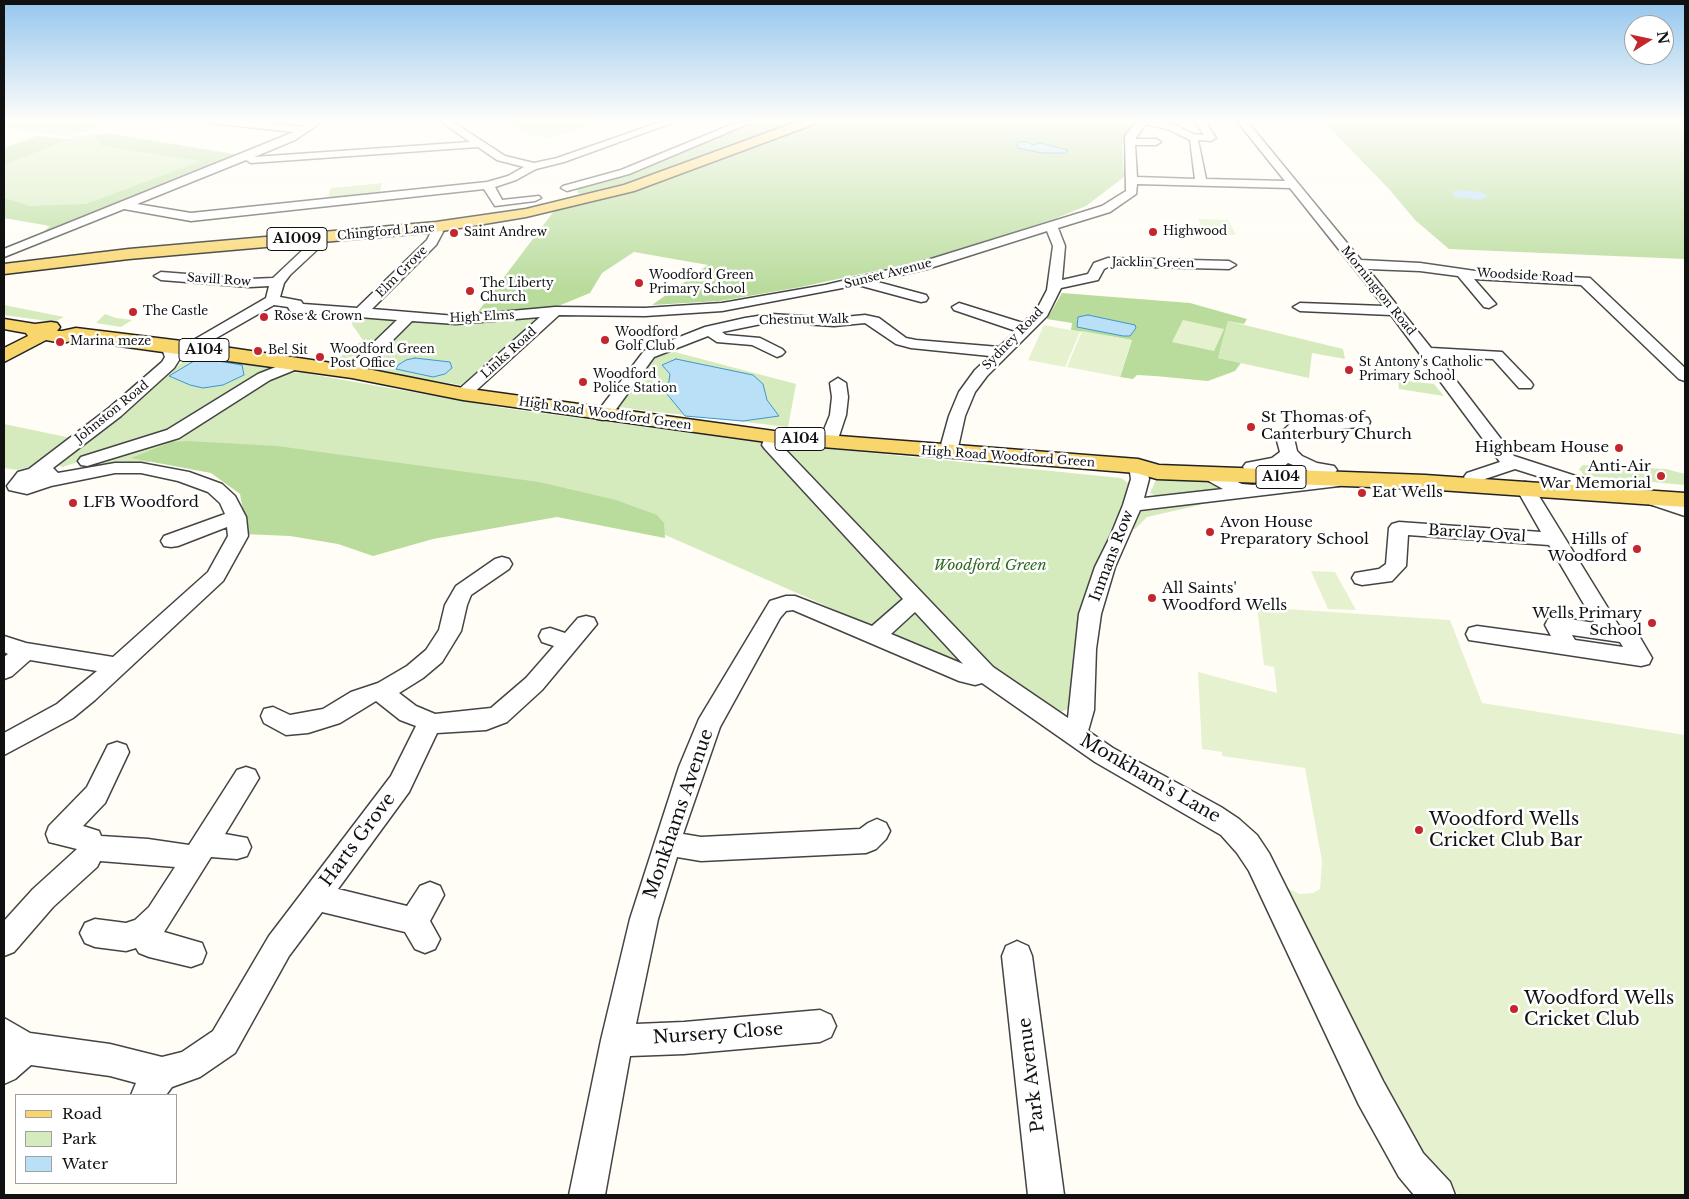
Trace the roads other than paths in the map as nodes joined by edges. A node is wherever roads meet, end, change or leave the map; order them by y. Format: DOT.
graph roads {
  1 [pos="195,176"];
  2 [pos="516,176"];
  3 [pos="557,176"];
  4 [pos="600,176"];
  5 [pos="662,176"];
  6 [pos="1132,176"];
  7 [pos="1200,176"];
  8 [pos="1286,176"];
  9 [pos="1132,180"];
  10 [pos="562,182"];
  11 [pos="1201,182"];
  12 [pos="488,185"];
  13 [pos="1293,185"];
  14 [pos="536,198"];
  15 [pos="579,202"];
  16 [pos="122,205"];
  17 [pos="1048,226"];
  18 [pos="436,227"];
  19 [pos="320,237"];
  20 [pos="4,253"];
  21 [pos="1356,264"];
  22 [pos="1229,265"];
  23 [pos="4,269"];
  24 [pos="1461,272"];
  25 [pos="161,276"];
  26 [pos="858,281"];
  27 [pos="277,282"];
  28 [pos="1056,285"];
  29 [pos="921,298"];
  30 [pos="272,300"];
  31 [pos="1489,304"];
  32 [pos="959,307"];
  33 [pos="1300,307"];
  34 [pos="555,311"];
  35 [pos="1394,311"];
  36 [pos="360,313"];
  37 [pos="408,316"];
  38 [pos="9,325"];
  39 [pos="1025,329"];
  40 [pos="710,330"];
  41 [pos="40,332"];
  42 [pos="4,342"];
  43 [pos="169,346"];
  44 [pos="190,348"];
  45 [pos="777,352"];
  46 [pos="1002,352"];
  47 [pos="1426,352"];
  48 [pos="4,356"];
  49 [pos="296,364"];
  50 [pos="352,372"];
  51 [pos="1685,376"];
  52 [pos="838,382"];
  53 [pos="1525,385"];
  54 [pos="463,394"];
  55 [pos="603,415"];
  56 [pos="1362,422"];
  57 [pos="774,437"];
  58 [pos="828,442"];
  59 [pos="948,452"];
  60 [pos="1289,453"];
  61 [pos="1522,464"];
  62 [pos="88,466"];
  63 [pos="1138,466"];
  64 [pos="1252,467"];
  65 [pos="1338,475"];
  66 [pos="1211,476"];
  67 [pos="1473,477"];
  68 [pos="26,481"];
  69 [pos="1582,483"];
  70 [pos="1525,488"];
  71 [pos="1252,491"];
  72 [pos="1685,491"];
  73 [pos="1644,496"];
  74 [pos="1685,500"];
  75 [pos="1132,505"];
  76 [pos="1685,510"];
  77 [pos="236,517"];
  78 [pos="1555,539"];
  79 [pos="171,541"];
  80 [pos="502,564"];
  81 [pos="1362,578"];
  82 [pos="915,600"];
  83 [pos="586,624"];
  84 [pos="1612,633"];
  85 [pos="1477,634"];
  86 [pos="875,636"];
  87 [pos="14,647"];
  88 [pos="1567,647"];
  89 [pos="116,666"];
  90 [pos="4,670"];
  91 [pos="985,673"];
  92 [pos="382,692"];
  93 [pos="273,716"];
  94 [pos="429,724"];
  95 [pos="1070,732"];
  96 [pos="4,745"];
  97 [pos="117,752"];
  98 [pos="246,778"];
  99 [pos="878,831"];
  100 [pos="667,843"];
  101 [pos="92,848"];
  102 [pos="237,848"];
  103 [pos="200,851"];
  104 [pos="430,895"];
  105 [pos="316,897"];
  106 [pos="144,932"];
  107 [pos="95,933"];
  108 [pos="4,942"];
  109 [pos="191,953"];
  110 [pos="1017,956"];
  111 [pos="820,1026"];
  112 [pos="617,1040"];
  113 [pos="11,1050"];
  114 [pos="154,1084"];
  115 [pos="587,1195"];
  116 [pos="1046,1195"];
  117 [pos="1437,1195"];
  1 -- 16 [label="street"];
  2 -- 12 [label="street"];
  3 -- 10 [label="street"];
  4 -- 10 [label="street"];
  5 -- 15 [label="main road, Chingford Lane / A1009"];
  6 -- 9 [label="street, Sunset Avenue"];
  7 -- 11 [label="street"];
  8 -- 13 [label="street, Mornington Road"];
  9 -- 11 [label="street"];
  9 -- 17 [label="street, Sunset Avenue"];
  10 -- 15 [label="street"];
  11 -- 13 [label="street"];
  12 -- 14 [label="street"];
  12 -- 16 [label="street"];
  13 -- 21 [label="street, Mornington Road"];
  15 -- 18 [label="main road, Chingford Lane / A1009"];
  16 -- 20 [label="street"];
  17 -- 26 [label="street, Sunset Avenue"];
  17 -- 28 [label="street, Sydney Road"];
  18 -- 19 [label="main road, Chingford Lane / A1009"];
  18 -- 36 [label="street, Elm Grove"];
  19 -- 23 [label="main road, Chingford Lane / A1009"];
  19 -- 27 [label="street"];
  21 -- 24 [label="street, Woodside Road"];
  21 -- 35 [label="street, Mornington Road"];
  22 -- 28 [label="street, Jacklin Green"];
  24 -- 31 [label="street"];
  24 -- 51 [label="street, Woodside Road"];
  25 -- 27 [label="street, Savill Row"];
  26 -- 29 [label="street"];
  26 -- 34 [label="street, Sunset Avenue"];
  27 -- 30 [label="street"];
  28 -- 39 [label="street, Sydney Road"];
  30 -- 36 [label="street, High Elms"];
  30 -- 44 [label="street"];
  32 -- 39 [label="street"];
  33 -- 35 [label="street"];
  34 -- 37 [label="street, High Elms"];
  34 -- 54 [label="street, Links Road"];
  35 -- 47 [label="street, Mornington Road"];
  36 -- 37 [label="street, High Elms"];
  37 -- 50 [label="street"];
  38 -- 41 [label="main road, High Road Woodford Green / A104"];
  38 -- 42 [label="main road"];
  39 -- 46 [label="street, Sydney Road"];
  40 -- 45 [label="street"];
  40 -- 46 [label="street, Chestnut Walk"];
  40 -- 55 [label="street, Chestnut Walk"];
  41 -- 43 [label="main road, High Road Woodford Green / A104"];
  41 -- 48 [label="main road"];
  43 -- 44 [label="main road, High Road Woodford Green / A104"];
  43 -- 68 [label="street, Johnston Road"];
  44 -- 49 [label="main road, High Road Woodford Green / A104"];
  46 -- 59 [label="street, Sydney Road"];
  47 -- 53 [label="street"];
  47 -- 61 [label="street, Mornington Road"];
  49 -- 50 [label="main road, High Road Woodford Green / A104"];
  49 -- 62 [label="street"];
  50 -- 54 [label="main road, High Road Woodford Green / A104"];
  52 -- 58 [label="street"];
  54 -- 55 [label="main road, High Road Woodford Green / A104"];
  55 -- 57 [label="main road, High Road Woodford Green / A104"];
  56 -- 60 [label="street"];
  57 -- 58 [label="main road, High Road Woodford Green / A104"];
  57 -- 82 [label="street, Monkham's Lane"];
  58 -- 59 [label="main road, High Road Woodford Green / A104"];
  59 -- 63 [label="main road, High Road Woodford Green / A104"];
  60 -- 64 [label="street"];
  60 -- 65 [label="street"];
  61 -- 67 [label="street"];
  61 -- 69 [label="street"];
  62 -- 68 [label="street"];
  62 -- 77 [label="street"];
  63 -- 64 [label="main road, High Road Woodford Green / A104"];
  63 -- 66 [label="main road, High Road Woodford Green / A104"];
  63 -- 75 [label="street, Inmans Row"];
  64 -- 65 [label="main road, High Road Woodford Green / A104"];
  65 -- 66 [label="main road, High Road Woodford Green / A104"];
  65 -- 67 [label="main road, High Road Woodford Green / A104"];
  65 -- 70 [label="main road, High Road Woodford Green / A104"];
  65 -- 71 [label="street"];
  66 -- 71 [label="street"];
  67 -- 69 [label="main road, High Road Woodford Green / A104"];
  69 -- 72 [label="main road, High Road Woodford Green / A104"];
  70 -- 73 [label="main road, High Road Woodford Green / A104"];
  70 -- 78 [label="street, Barclay Oval"];
  71 -- 75 [label="street"];
  73 -- 74 [label="main road, High Road Woodford Green / A104"];
  73 -- 76 [label="street"];
  75 -- 95 [label="street, Inmans Row"];
  77 -- 79 [label="street"];
  77 -- 89 [label="street"];
  78 -- 81 [label="street, Barclay Oval"];
  78 -- 84 [label="street, Barclay Oval"];
  80 -- 92 [label="street"];
  82 -- 86 [label="street"];
  82 -- 91 [label="street, Monkham's Lane"];
  83 -- 94 [label="street"];
  84 -- 88 [label="street"];
  84 -- 88 [label="street"];
  85 -- 88 [label="street"];
  86 -- 91 [label="street, Monkhams Avenue"];
  86 -- 100 [label="street, Monkhams Avenue"];
  87 -- 89 [label="street"];
  87 -- 90 [label="street"];
  89 -- 96 [label="street"];
  91 -- 95 [label="street, Monkham's Lane"];
  92 -- 93 [label="street"];
  92 -- 94 [label="street"];
  94 -- 105 [label="street, Harts Grove"];
  95 -- 117 [label="street, Monkham's Lane"];
  97 -- 101 [label="street"];
  98 -- 103 [label="street"];
  99 -- 100 [label="street"];
  100 -- 112 [label="street, Monkhams Avenue"];
  101 -- 103 [label="street"];
  101 -- 108 [label="street"];
  102 -- 103 [label="street"];
  103 -- 106 [label="street"];
  104 -- 105 [label="street"];
  105 -- 114 [label="street, Harts Grove"];
  106 -- 107 [label="street"];
  106 -- 109 [label="street"];
  110 -- 116 [label="street, Park Avenue"];
  111 -- 112 [label="street, Nursery Close"];
  112 -- 115 [label="street, Monkhams Avenue"];
  113 -- 114 [label="street, Harts Grove"];
}
